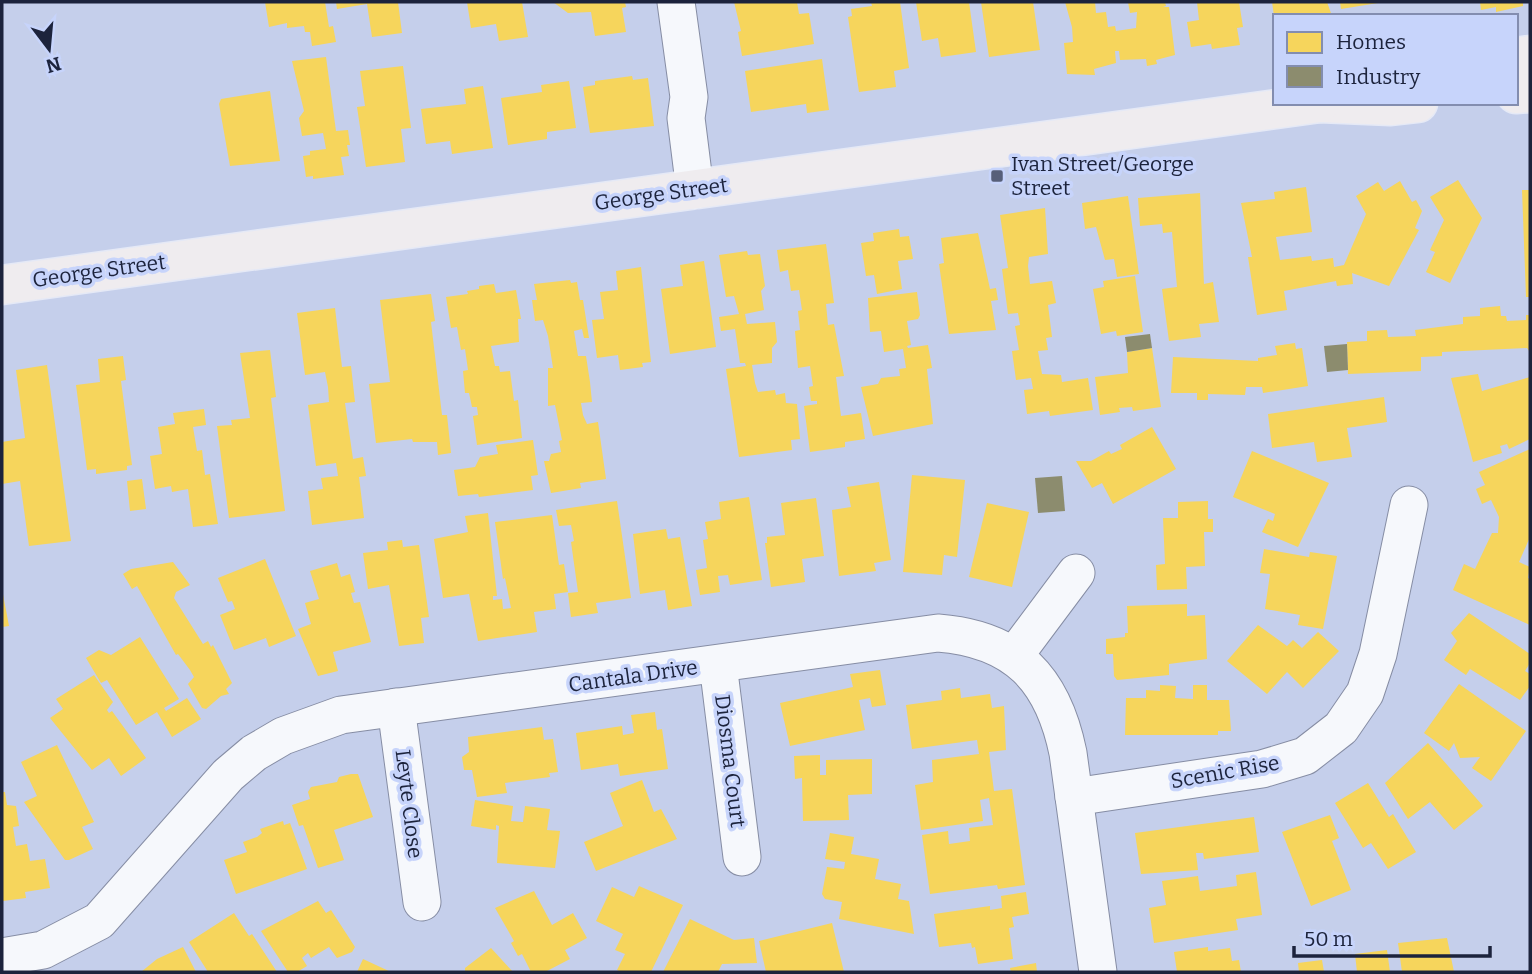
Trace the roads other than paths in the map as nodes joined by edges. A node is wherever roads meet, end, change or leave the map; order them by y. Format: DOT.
graph roads {
  1 [pos="676,2"];
  2 [pos="1306,105"];
  3 [pos="1367,105"];
  4 [pos="1400,105"];
  5 [pos="703,189"];
  6 [pos="2,285"];
  7 [pos="1409,505"];
  8 [pos="1076,573"];
  9 [pos="1014,656"];
  10 [pos="718,664"];
  11 [pos="396,707"];
  12 [pos="1074,797"];
  13 [pos="742,857"];
  14 [pos="422,902"];
  15 [pos="2,957"];
  16 [pos="1098,972"];
  1 -- 5 [label="street"];
  2 -- 5 [label="main road, George Street"];
  3 -- 4 [label="main road, George Street"];
  5 -- 6 [label="main road, George Street"];
  7 -- 12 [label="street, Scenic Rise"];
  8 -- 9 [label="street"];
  9 -- 10 [label="street, Cantala Drive"];
  9 -- 12 [label="street, Cantala Drive"];
  10 -- 11 [label="street, Cantala Drive"];
  10 -- 13 [label="street, Diosma Court"];
  11 -- 14 [label="street, Leyte Close"];
  11 -- 15 [label="street, Cantala Drive"];
  12 -- 16 [label="street, Cantala Drive"];
}
